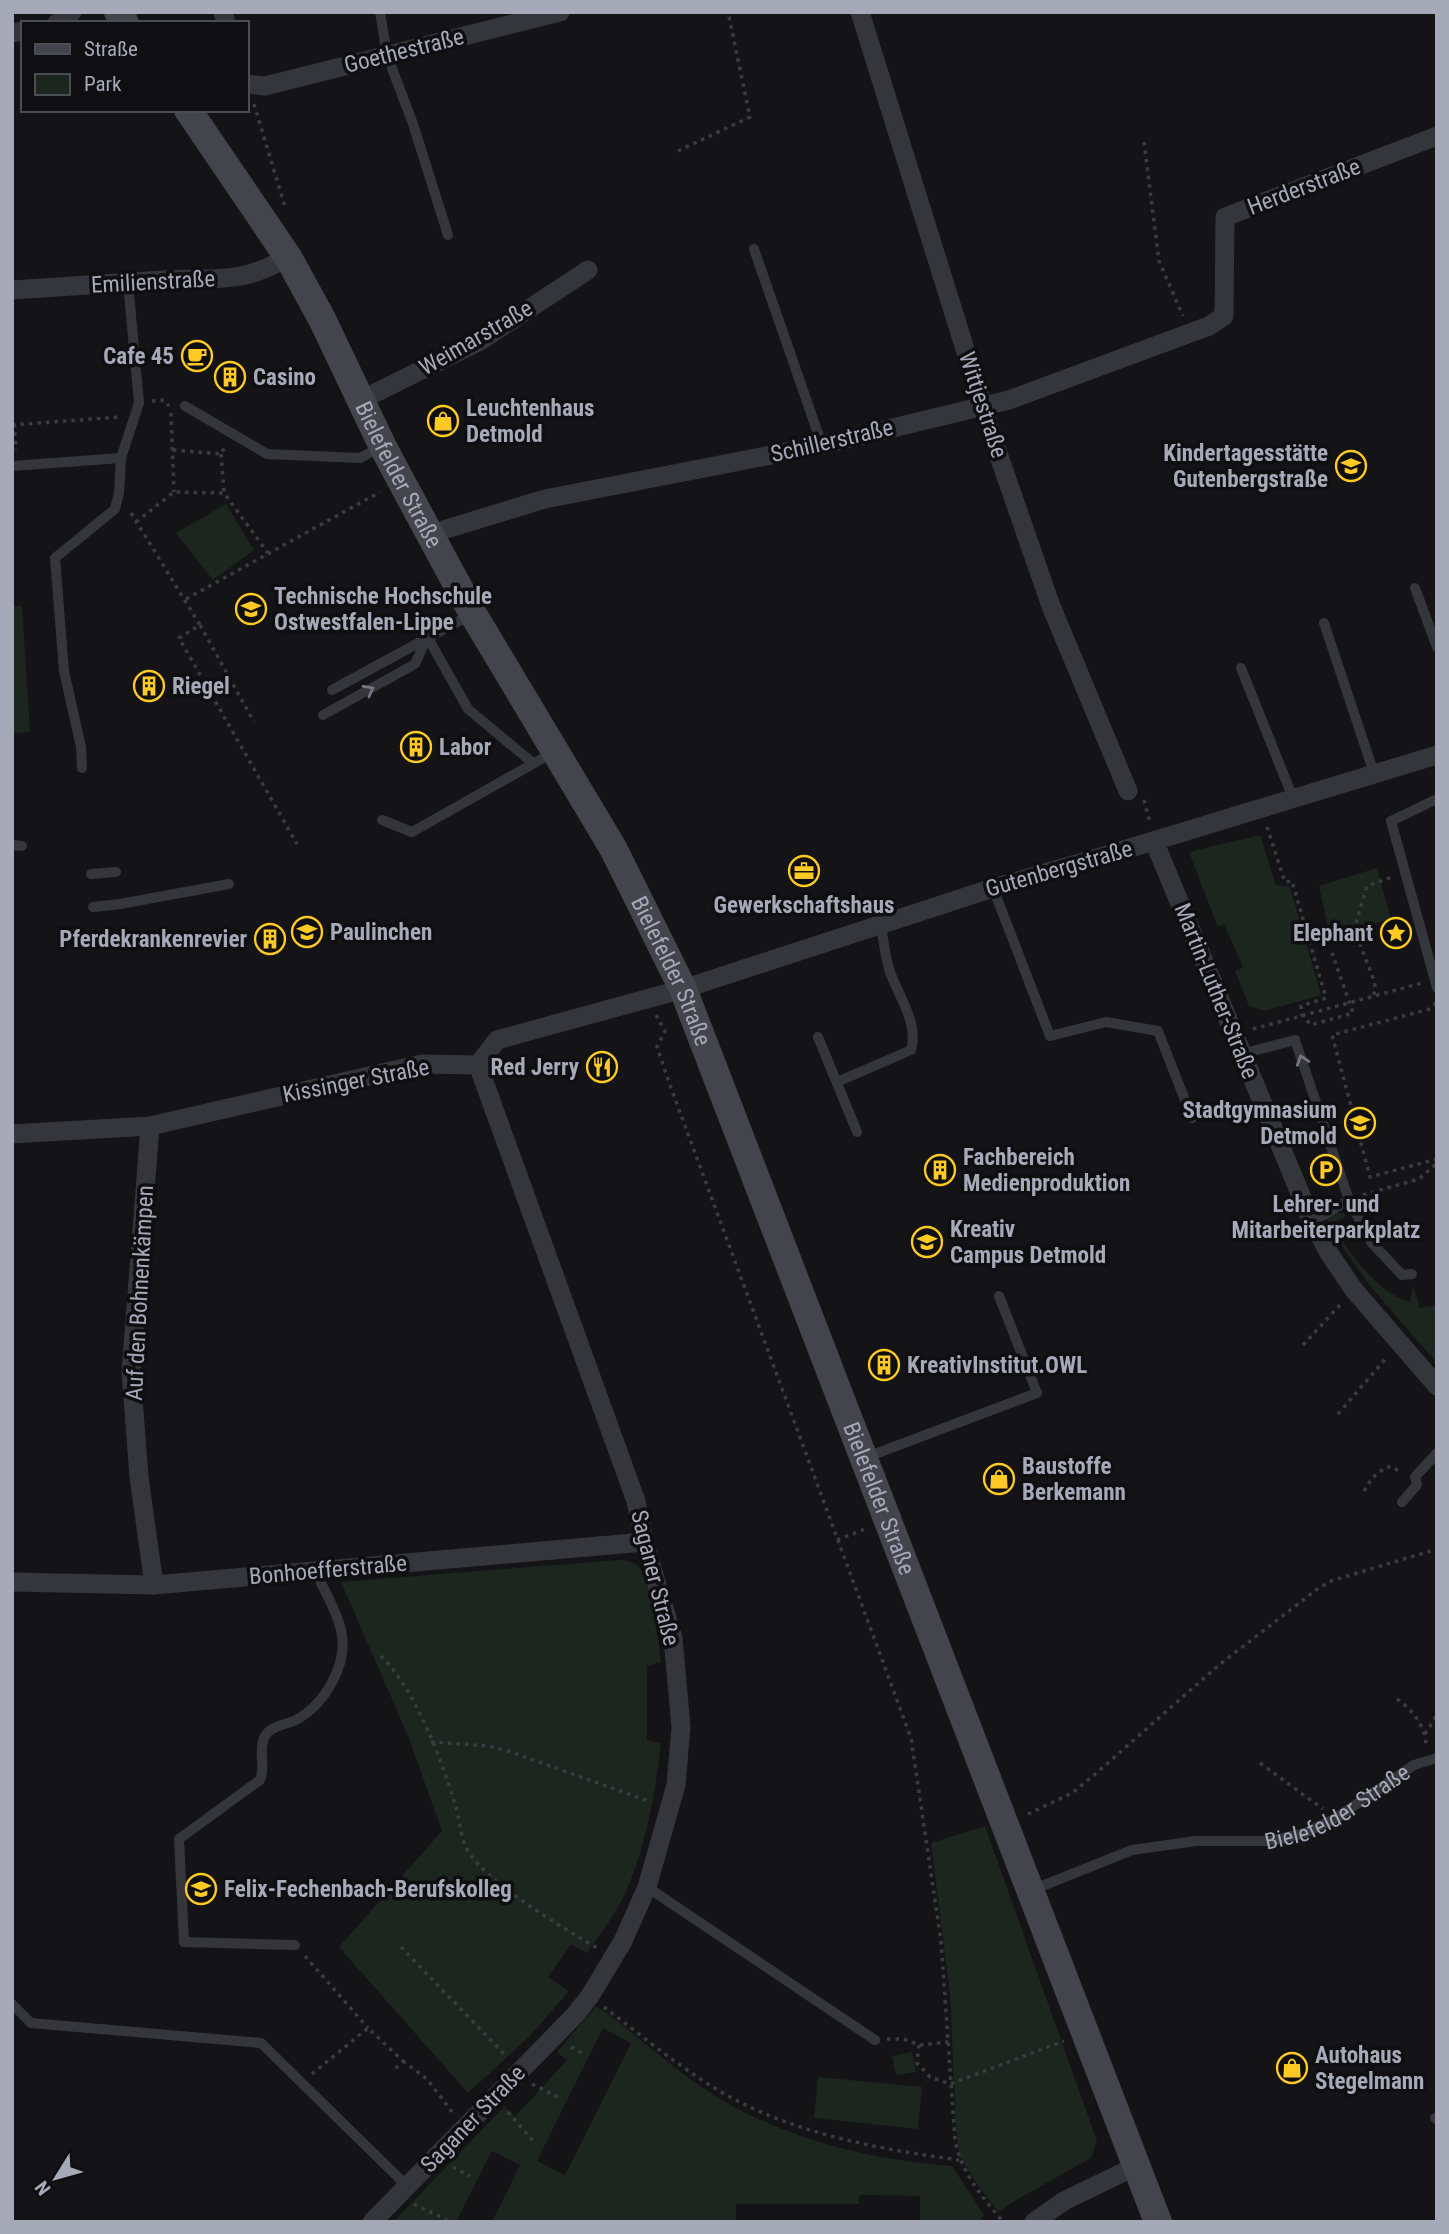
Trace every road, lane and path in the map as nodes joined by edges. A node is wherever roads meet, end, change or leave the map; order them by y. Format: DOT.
graph roads {
  1 [pos="380,12"];
  2 [pos="559,12"];
  3 [pos="728,12"];
  4 [pos="860,12"];
  5 [pos="387,55"];
  6 [pos="248,84"];
  7 [pos="248,87"];
  8 [pos="189,112"];
  9 [pos="1437,136"];
  10 [pos="1144,142"];
  11 [pos="678,151"];
  12 [pos="275,178"];
  13 [pos="448,235"];
  14 [pos="754,249"];
  15 [pos="288,257"];
  16 [pos="588,270"];
  17 [pos="128,283"];
  18 [pos="12,290"];
  19 [pos="1224,316"];
  20 [pos="1191,333"];
  21 [pos="361,400"];
  22 [pos="139,403"];
  23 [pos="185,407"];
  24 [pos="983,407"];
  25 [pos="135,415"];
  26 [pos="13,425"];
  27 [pos="232,434"];
  28 [pos="822,445"];
  29 [pos="383,447"];
  30 [pos="172,450"];
  31 [pos="221,454"];
  32 [pos="121,458"];
  33 [pos="15,466"];
  34 [pos="174,492"];
  35 [pos="119,493"];
  36 [pos="224,493"];
  37 [pos="372,496"];
  38 [pos="136,522"];
  39 [pos="430,534"];
  40 [pos="268,553"];
  41 [pos="1415,588"];
  42 [pos="186,599"];
  43 [pos="473,614"];
  44 [pos="1325,623"];
  45 [pos="200,625"];
  46 [pos="427,639"];
  47 [pos="1437,647"];
  48 [pos="1241,668"];
  49 [pos="332,690"];
  50 [pos="323,715"];
  51 [pos="254,722"];
  52 [pos="1437,755"];
  53 [pos="545,757"];
  54 [pos="82,768"];
  55 [pos="1374,774"];
  56 [pos="1128,791"];
  57 [pos="1293,798"];
  58 [pos="1437,799"];
  59 [pos="382,820"];
  60 [pos="1268,828"];
  61 [pos="1154,841"];
  62 [pos="297,844"];
  63 [pos="116,872"];
  64 [pos="90,874"];
  65 [pos="1381,881"];
  66 [pos="229,884"];
  67 [pos="993,888"];
  68 [pos="93,907"];
  69 [pos="881,923"];
  70 [pos="1332,953"];
  71 [pos="1416,985"];
  72 [pos="1437,988"];
  73 [pos="683,989"];
  74 [pos="1374,995"];
  75 [pos="646,998"];
  76 [pos="1437,1003"];
  77 [pos="1302,1015"];
  78 [pos="1235,1034"];
  79 [pos="818,1037"];
  80 [pos="1241,1054"];
  81 [pos="478,1065"];
  82 [pos="837,1082"];
  83 [pos="1192,1118"];
  84 [pos="150,1126"];
  85 [pos="857,1132"];
  86 [pos="12,1134"];
  87 [pos="1437,1161"];
  88 [pos="1360,1195"];
  89 [pos="1349,1200"];
  90 [pos="1312,1222"];
  91 [pos="1412,1274"];
  92 [pos="1354,1290"];
  93 [pos="999,1296"];
  94 [pos="1399,1344"];
  95 [pos="1303,1345"];
  96 [pos="1437,1386"];
  97 [pos="1338,1414"];
  98 [pos="1437,1453"];
  99 [pos="864,1459"];
  100 [pos="1402,1502"];
  101 [pos="888,1520"];
  102 [pos="837,1540"];
  103 [pos="644,1542"];
  104 [pos="1437,1549"];
  105 [pos="314,1571"];
  106 [pos="12,1582"];
  107 [pos="154,1585"];
  108 [pos="381,1656"];
  109 [pos="1397,1699"];
  110 [pos="1413,1703"];
  111 [pos="1410,1709"];
  112 [pos="1437,1715"];
  113 [pos="1424,1734"];
  114 [pos="431,1742"];
  115 [pos="1437,1758"];
  116 [pos="1425,1762"];
  117 [pos="1260,1763"];
  118 [pos="669,1809"];
  119 [pos="1336,1818"];
  120 [pos="1005,1824"];
  121 [pos="647,1887"];
  122 [pos="1031,1891"];
  123 [pos="295,1945"];
  124 [pos="401,1947"];
  125 [pos="613,1958"];
  126 [pos="590,1997"];
  127 [pos="12,2004"];
  128 [pos="368,2028"];
  129 [pos="1085,2032"];
  130 [pos="875,2040"];
  131 [pos="948,2042"];
  132 [pos="919,2045"];
  133 [pos="403,2061"];
  134 [pos="394,2070"];
  135 [pos="518,2073"];
  136 [pos="302,2082"];
  137 [pos="950,2084"];
  138 [pos="495,2097"];
  139 [pos="562,2099"];
  140 [pos="464,2129"];
  141 [pos="534,2141"];
  142 [pos="959,2160"];
  143 [pos="1136,2166"];
  144 [pos="402,2191"];
  145 [pos="447,2220"];
  146 [pos="372,2222"];
  147 [pos="1003,2222"];
  148 [pos="1034,2222"];
  149 [pos="1158,2222"];
  1 -- 5 [label="lane"];
  2 -- 5 [label="street, Goethestraße"];
  3 -- 11 [label="path"];
  4 -- 24 [label="street, Wittjestraße"];
  5 -- 6 [label="street, Goethestraße"];
  5 -- 13 [label="lane"];
  7 -- 12 [label="path"];
  8 -- 15 [label="main road, Bielefelder Straße"];
  9 -- 19 [label="street, Herderstraße"];
  10 -- 20 [label="path"];
  14 -- 28 [label="lane"];
  15 -- 17 [label="street, Emilienstraße"];
  15 -- 21 [label="main road, Bielefelder Straße"];
  16 -- 21 [label="street, Weimarstraße"];
  17 -- 18 [label="street, Emilienstraße"];
  17 -- 22 [label="lane"];
  19 -- 20 [label="street, Schillerstraße"];
  20 -- 24 [label="street, Schillerstraße"];
  21 -- 29 [label="main road, Bielefelder Straße"];
  22 -- 25 [label="lane"];
  22 -- 30 [label="path"];
  23 -- 27 [label="lane"];
  24 -- 28 [label="street, Schillerstraße"];
  24 -- 56 [label="street, Wittjestraße"];
  25 -- 26 [label="path"];
  25 -- 32 [label="lane"];
  26 -- 33 [label="path"];
  27 -- 29 [label="lane"];
  27 -- 31 [label="path"];
  28 -- 39 [label="street, Schillerstraße"];
  29 -- 39 [label="main road, Bielefelder Straße"];
  30 -- 31 [label="path"];
  30 -- 34 [label="path"];
  31 -- 36 [label="path"];
  32 -- 33 [label="lane"];
  32 -- 35 [label="lane"];
  34 -- 36 [label="path"];
  34 -- 38 [label="path"];
  35 -- 38 [label="path"];
  35 -- 54 [label="lane"];
  36 -- 40 [label="path"];
  37 -- 40 [label="path"];
  38 -- 42 [label="path"];
  39 -- 43 [label="main road, Bielefelder Straße"];
  40 -- 42 [label="path"];
  41 -- 47 [label="lane"];
  42 -- 45 [label="path"];
  43 -- 46 [label="lane"];
  43 -- 53 [label="main road, Bielefelder Straße"];
  44 -- 55 [label="lane"];
  45 -- 51 [label="path"];
  45 -- 62 [label="path"];
  46 -- 49 [label="lane"];
  50 -- 46 [label="lane, one-way"];
  46 -- 53 [label="lane"];
  48 -- 57 [label="lane"];
  52 -- 55 [label="street, Gutenbergstraße"];
  53 -- 59 [label="lane"];
  53 -- 73 [label="main road, Bielefelder Straße"];
  55 -- 57 [label="street, Gutenbergstraße"];
  56 -- 61 [label="path"];
  57 -- 61 [label="street, Gutenbergstraße"];
  58 -- 72 [label="lane"];
  60 -- 77 [label="path"];
  61 -- 67 [label="street, Gutenbergstraße"];
  61 -- 78 [label="street, Martin-Luther-Straße"];
  63 -- 64 [label="lane"];
  65 -- 74 [label="path"];
  66 -- 68 [label="lane"];
  67 -- 69 [label="street, Gutenbergstraße"];
  67 -- 83 [label="lane"];
  69 -- 73 [label="street, Gutenbergstraße"];
  69 -- 82 [label="lane"];
  70 -- 77 [label="path"];
  71 -- 74 [label="path"];
  73 -- 75 [label="street"];
  73 -- 99 [label="main road, Bielefelder Straße"];
  74 -- 77 [label="path"];
  75 -- 81 [label="street"];
  75 -- 102 [label="path"];
  76 -- 87 [label="path"];
  77 -- 78 [label="path"];
  78 -- 80 [label="street, Martin-Luther-Straße"];
  79 -- 82 [label="lane"];
  89 -- 80 [label="lane, one-way"];
  80 -- 90 [label="street, Martin-Luther-Straße"];
  81 -- 84 [label="street, Kissinger Straße"];
  81 -- 103 [label="street, Saganer Straße"];
  82 -- 85 [label="lane"];
  84 -- 86 [label="street, Kissinger Straße"];
  84 -- 107 [label="street, Auf den Bohnenkämpen"];
  87 -- 88 [label="path"];
  89 -- 90 [label="lane"];
  89 -- 91 [label="lane"];
  90 -- 92 [label="street, Martin-Luther-Straße"];
  92 -- 94 [label="street, Martin-Luther-Straße"];
  92 -- 95 [label="path"];
  93 -- 99 [label="lane"];
  94 -- 96 [label="street, Martin-Luther-Straße"];
  94 -- 97 [label="path"];
  98 -- 100 [label="lane"];
  99 -- 101 [label="main road, Bielefelder Straße"];
  101 -- 102 [label="path"];
  101 -- 120 [label="main road, Bielefelder Straße"];
  102 -- 131 [label="path"];
  103 -- 105 [label="street, Bonhoefferstraße"];
  103 -- 118 [label="street, Saganer Straße"];
  104 -- 120 [label="path"];
  105 -- 107 [label="street, Bonhoefferstraße"];
  105 -- 123 [label="lane"];
  106 -- 107 [label="street, Bonhoefferstraße"];
  108 -- 114 [label="path"];
  109 -- 111 [label="path"];
  110 -- 111 [label="path"];
  111 -- 113 [label="path"];
  112 -- 113 [label="path"];
  113 -- 116 [label="path"];
  114 -- 118 [label="path"];
  114 -- 125 [label="path"];
  115 -- 116 [label="lane, Bielefelder Straße"];
  116 -- 119 [label="lane, Bielefelder Straße"];
  117 -- 119 [label="path"];
  118 -- 121 [label="street, Saganer Straße"];
  119 -- 122 [label="lane, Bielefelder Straße"];
  120 -- 122 [label="main road, Bielefelder Straße"];
  121 -- 125 [label="street, Saganer Straße"];
  121 -- 130 [label="lane"];
  122 -- 129 [label="main road, Bielefelder Straße"];
  123 -- 128 [label="path"];
  124 -- 135 [label="path"];
  125 -- 126 [label="street, Saganer Straße"];
  126 -- 135 [label="street, Saganer Straße"];
  126 -- 142 [label="path"];
  127 -- 136 [label="lane"];
  128 -- 133 [label="path"];
  128 -- 136 [label="path"];
  129 -- 137 [label="path"];
  129 -- 143 [label="main road, Bielefelder Straße"];
  130 -- 132 [label="path"];
  131 -- 132 [label="path"];
  131 -- 137 [label="path"];
  132 -- 137 [label="path"];
  133 -- 134 [label="path"];
  133 -- 140 [label="path"];
  135 -- 138 [label="street, Saganer Straße"];
  135 -- 139 [label="path"];
  136 -- 144 [label="lane"];
  137 -- 142 [label="path"];
  138 -- 140 [label="street, Saganer Straße"];
  138 -- 141 [label="path"];
  140 -- 144 [label="street, Saganer Straße"];
  142 -- 147 [label="path"];
  143 -- 148 [label="street"];
  143 -- 149 [label="main road, Bielefelder Straße"];
  144 -- 145 [label="path"];
  144 -- 146 [label="street, Saganer Straße"];
}
